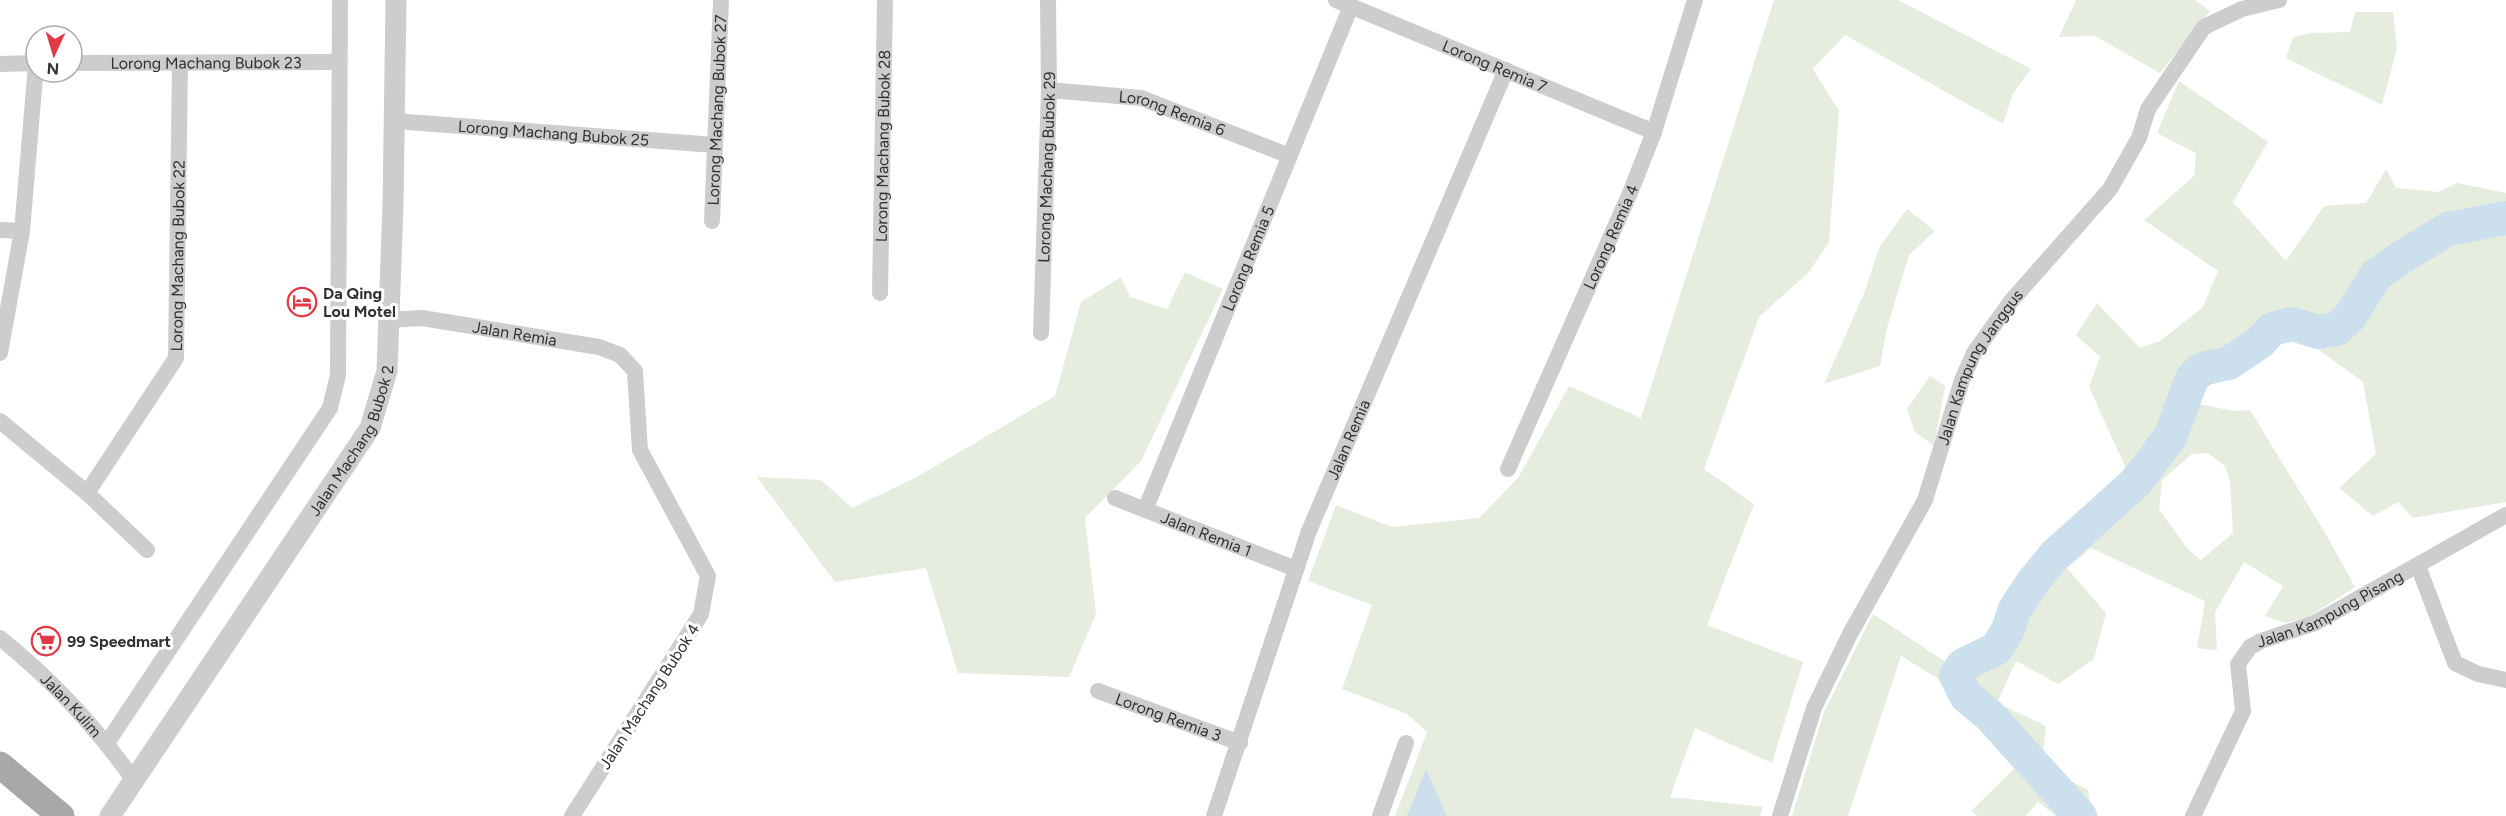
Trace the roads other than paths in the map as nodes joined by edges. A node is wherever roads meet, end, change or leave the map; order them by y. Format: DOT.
graph roads {
  1 [pos="340,0"];
  2 [pos="396,0"];
  3 [pos="721,0"];
  4 [pos="885,0"];
  5 [pos="1048,0"];
  6 [pos="1695,0"];
  7 [pos="2279,0"];
  8 [pos="1343,3"];
  9 [pos="339,62"];
  10 [pos="84,63"];
  11 [pos="180,63"];
  12 [pos="0,64"];
  13 [pos="24,64"];
  14 [pos="1506,70"];
  15 [pos="34,84"];
  16 [pos="1049,90"];
  17 [pos="394,121"];
  18 [pos="1654,132"];
  19 [pos="715,145"];
  20 [pos="1290,156"];
  21 [pos="712,221"];
  22 [pos="0,230"];
  23 [pos="22,231"];
  24 [pos="880,293"];
  25 [pos="387,320"];
  26 [pos="1041,333"];
  27 [pos="0,353"];
  28 [pos="635,371"];
  29 [pos="0,421"];
  30 [pos="1508,469"];
  31 [pos="87,493"];
  32 [pos="1115,498"];
  33 [pos="1145,510"];
  34 [pos="2506,515"];
  35 [pos="147,550"];
  36 [pos="2418,566"];
  37 [pos="1296,569"];
  38 [pos="0,638"];
  39 [pos="2506,680"];
  40 [pos="1098,691"];
  41 [pos="107,743"];
  42 [pos="1240,743"];
  43 [pos="1406,743"];
  44 [pos="0,765"];
  45 [pos="133,779"];
  46 [pos="61,816"];
  47 [pos="110,816"];
  48 [pos="572,816"];
  49 [pos="1214,816"];
  50 [pos="1380,816"];
  51 [pos="1780,816"];
  52 [pos="2193,816"];
  1 -- 9 [label="street, Jalan Machang Bubok 2"];
  2 -- 17 [label="street, Jalan Machang Bubok 2"];
  3 -- 19 [label="street, Lorong Machang Bubok 27"];
  4 -- 24 [label="street, Lorong Machang Bubok 28"];
  5 -- 16 [label="street, Lorong Machang Bubok 29"];
  6 -- 18 [label="street, Lorong Remia 4"];
  7 -- 51 [label="street, Jalan Kampung Janggus"];
  8 -- 14 [label="street, Lorong Remia 7"];
  8 -- 20 [label="street, Lorong Remia 5"];
  9 -- 11 [label="street, Lorong Machang Bubok 23"];
  9 -- 41 [label="street, Jalan Machang Bubok 2"];
  10 -- 11 [label="street, Lorong Machang Bubok 23"];
  11 -- 31 [label="street, Lorong Machang Bubok 22"];
  12 -- 13 [label="street"];
  14 -- 18 [label="street, Lorong Remia 7"];
  14 -- 37 [label="street, Jalan Remia"];
  15 -- 23 [label="street"];
  16 -- 20 [label="street, Lorong Remia 6"];
  16 -- 26 [label="street, Lorong Machang Bubok 29"];
  17 -- 19 [label="street, Lorong Machang Bubok 25"];
  17 -- 25 [label="street, Jalan Machang Bubok 2"];
  18 -- 30 [label="street, Lorong Remia 4"];
  19 -- 21 [label="street, Lorong Machang Bubok 27"];
  20 -- 33 [label="street, Lorong Remia 5"];
  22 -- 23 [label="street"];
  23 -- 27 [label="street"];
  25 -- 28 [label="street, Jalan Remia"];
  25 -- 45 [label="street, Jalan Machang Bubok 2"];
  28 -- 48 [label="street, Jalan Machang Bubok 4"];
  29 -- 31 [label="street"];
  31 -- 35 [label="street"];
  32 -- 33 [label="street, Jalan Remia 1"];
  33 -- 37 [label="street, Jalan Remia 1"];
  34 -- 36 [label="street, Jalan Kampung Pisang"];
  36 -- 39 [label="street"];
  36 -- 52 [label="street, Jalan Kampung Pisang"];
  37 -- 42 [label="street, Jalan Remia"];
  38 -- 41 [label="street, Jalan Kulim"];
  40 -- 42 [label="street, Lorong Remia 3"];
  41 -- 45 [label="street, Jalan Kulim"];
  42 -- 49 [label="street, Jalan Remia"];
  43 -- 50 [label="street"];
  44 -- 46 [label="main road"];
  45 -- 47 [label="street, Jalan Machang Bubok 2"];
}
